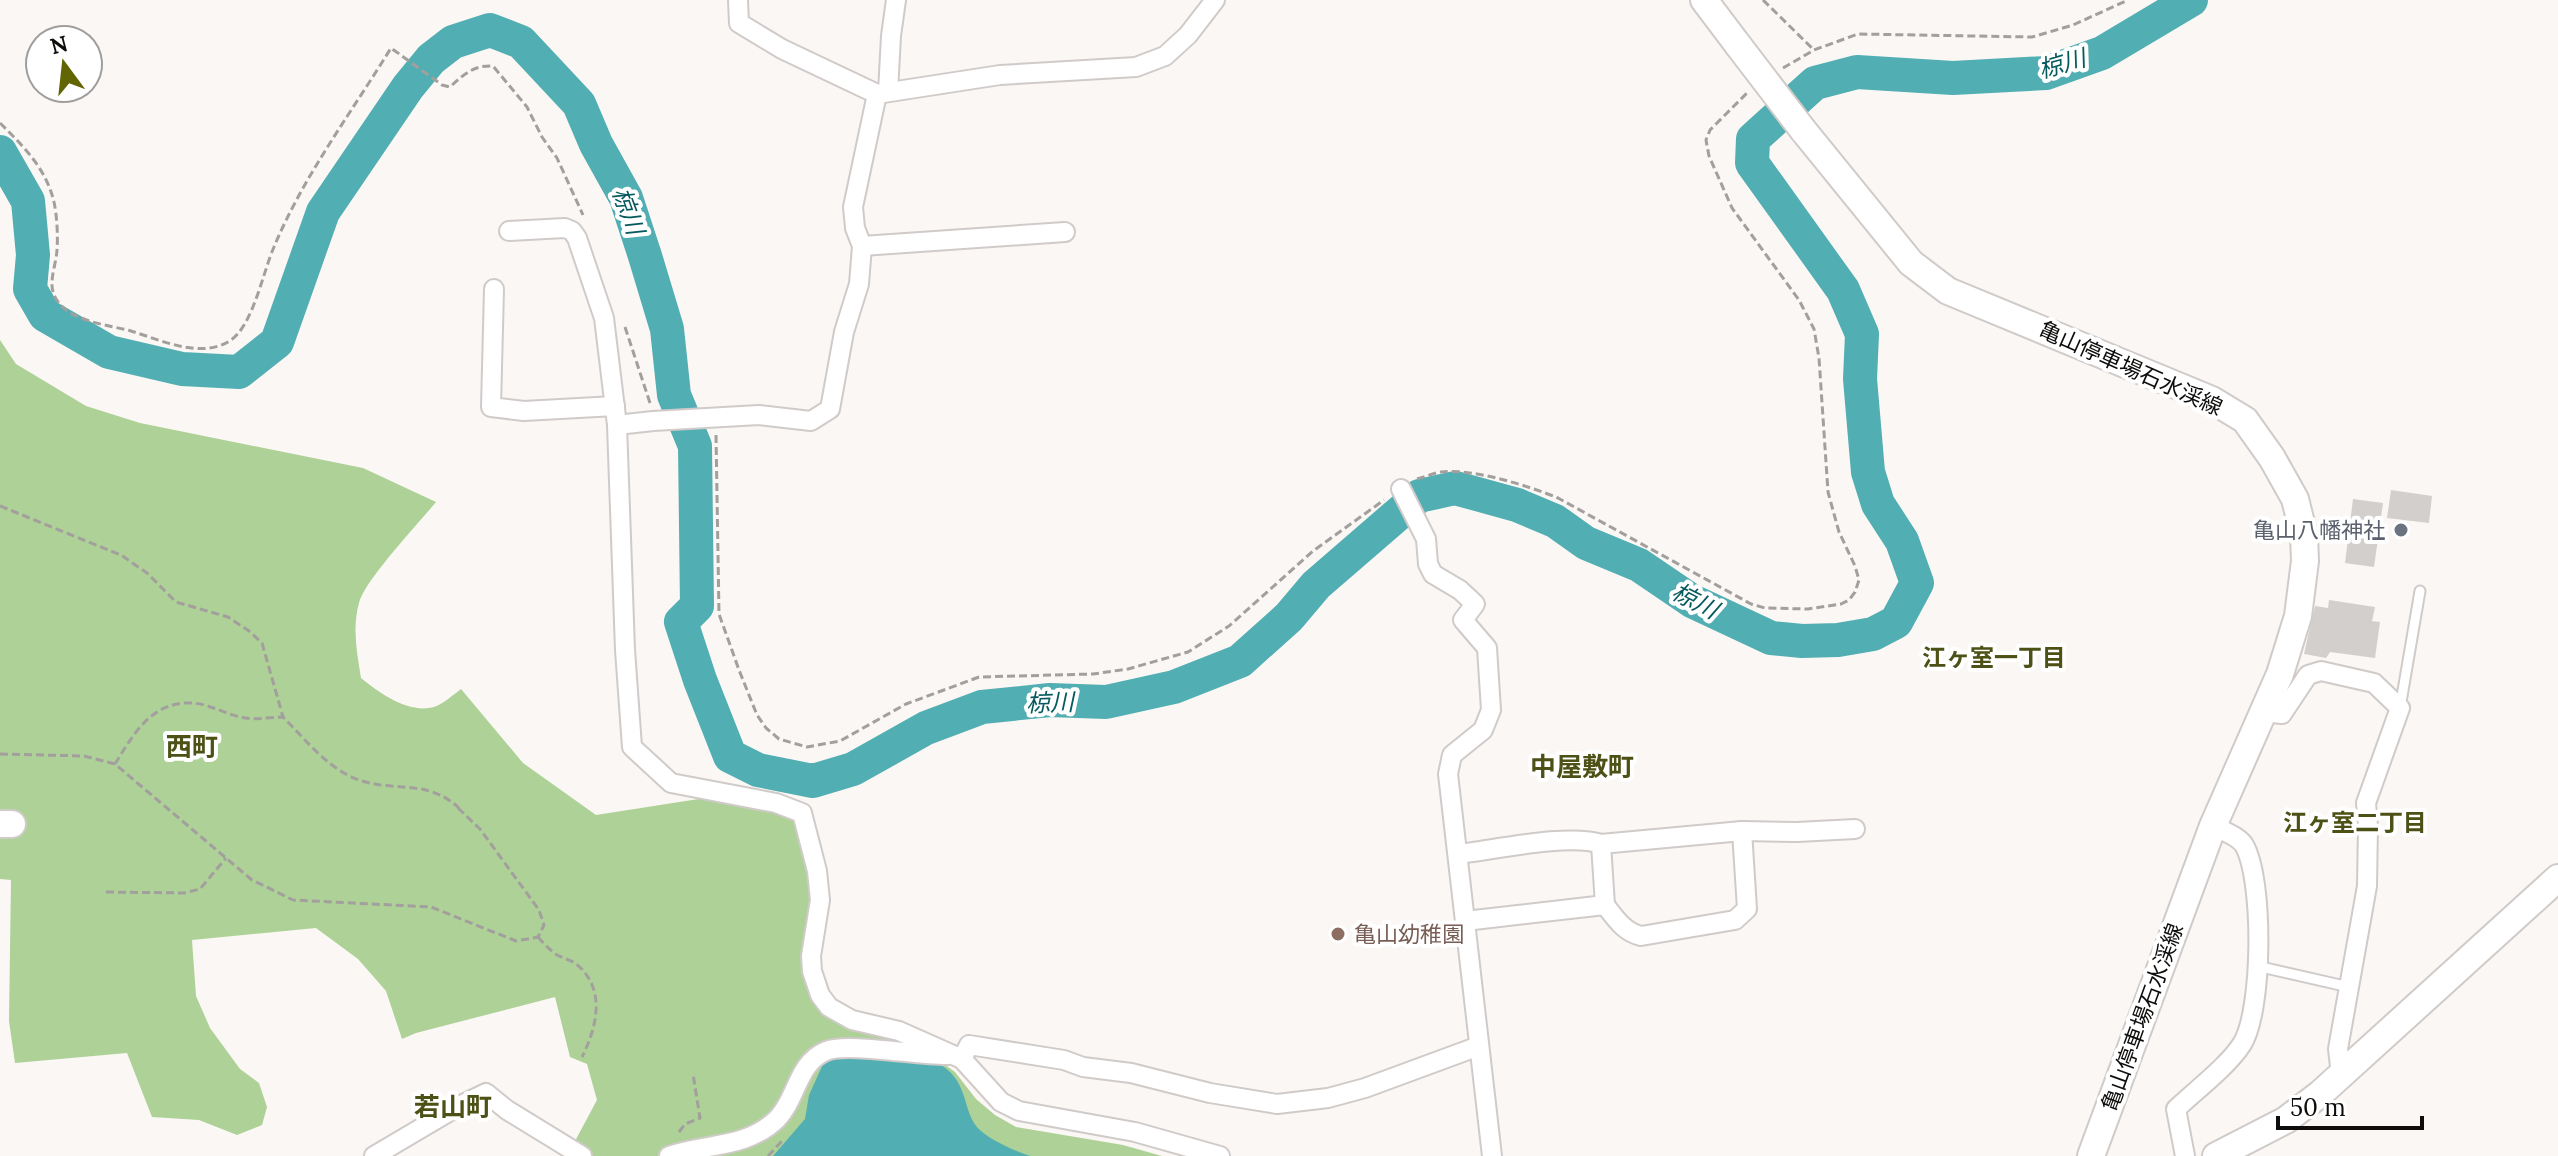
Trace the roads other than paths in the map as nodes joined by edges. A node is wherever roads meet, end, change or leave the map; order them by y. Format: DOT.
graph roads {
  1 [pos="738,0"];
  2 [pos="896,0"];
  3 [pos="1215,0"];
  4 [pos="1704,0"];
  5 [pos="882,93"];
  6 [pos="509,231"];
  7 [pos="1065,232"];
  8 [pos="862,246"];
  9 [pos="494,289"];
  10 [pos="615,406"];
  11 [pos="617,425"];
  12 [pos="1401,490"];
  13 [pos="2420,591"];
  14 [pos="2400,708"];
  15 [pos="2263,712"];
  16 [pos="2213,826"];
  17 [pos="1855,829"];
  18 [pos="1742,831"];
  19 [pos="1601,844"];
  20 [pos="1458,854"];
  21 [pos="2558,878"];
  22 [pos="1605,905"];
  23 [pos="1465,921"];
  24 [pos="2257,966"];
  25 [pos="2349,987"];
  26 [pos="1479,1046"];
  27 [pos="957,1057"];
  28 [pos="2341,1075"];
  29 [pos="674,1154"];
  30 [pos="374,1156"];
  31 [pos="582,1156"];
  32 [pos="1220,1156"];
  33 [pos="1492,1156"];
  34 [pos="2091,1156"];
  35 [pos="2185,1156"];
  36 [pos="2216,1156"];
  1 -- 5 [label="street"];
  2 -- 5 [label="street"];
  3 -- 5 [label="street"];
  4 -- 15 [label="main road, 亀山停車場石水渓線, bridge"];
  5 -- 8 [label="street"];
  6 -- 10 [label="street"];
  7 -- 8 [label="street"];
  8 -- 11 [label="street"];
  9 -- 10 [label="street"];
  10 -- 11 [label="street"];
  11 -- 27 [label="street"];
  12 -- 20 [label="street"];
  13 -- 14 [label="lane"];
  14 -- 15 [label="street"];
  14 -- 25 [label="street"];
  15 -- 16 [label="main road, 亀山停車場石水渓線"];
  16 -- 24 [label="street"];
  16 -- 34 [label="main road, 亀山停車場石水渓線"];
  17 -- 18 [label="street"];
  18 -- 19 [label="street"];
  18 -- 22 [label="street"];
  19 -- 20 [label="street"];
  19 -- 22 [label="street"];
  20 -- 23 [label="street"];
  21 -- 28 [label="main road"];
  22 -- 23 [label="street"];
  23 -- 26 [label="street"];
  24 -- 25 [label="lane"];
  24 -- 35 [label="street"];
  25 -- 28 [label="street"];
  26 -- 27 [label="street"];
  26 -- 33 [label="street"];
  27 -- 29 [label="street"];
  27 -- 32 [label="street"];
  28 -- 36 [label="main road"];
  30 -- 31 [label="street"];
}
